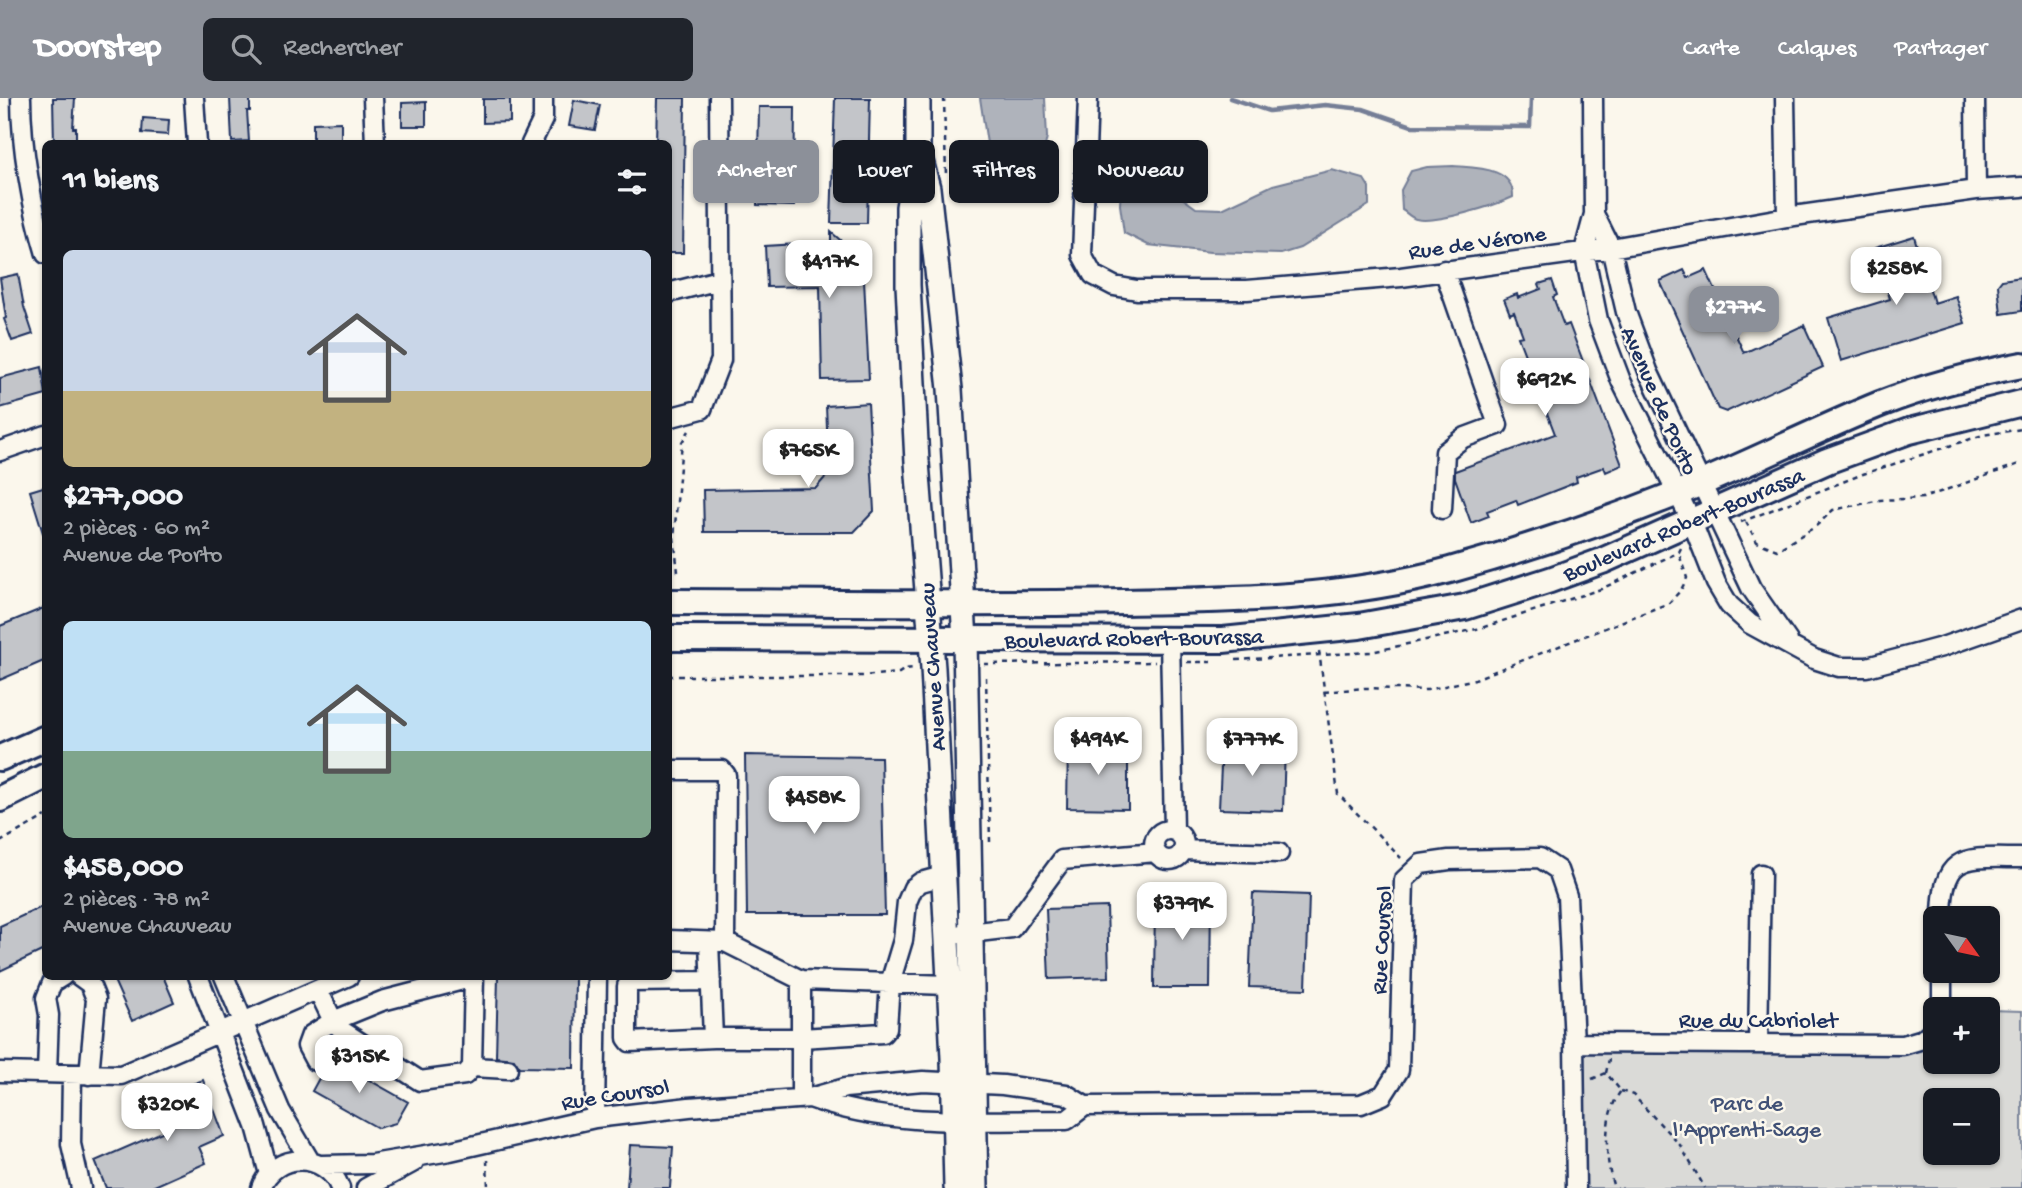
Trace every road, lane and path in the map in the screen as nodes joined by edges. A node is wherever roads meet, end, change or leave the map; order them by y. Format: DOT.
graph roads {
  1 [pos="21,98"];
  2 [pos="194,98"];
  3 [pos="373,98"];
  4 [pos="543,98"];
  5 [pos="719,98"];
  6 [pos="918,98"];
  7 [pos="1088,98"];
  8 [pos="1593,98"];
  9 [pos="1785,98"];
  10 [pos="1975,98"];
  11 [pos="197,140"];
  12 [pos="375,140"];
  13 [pos="533,140"];
  14 [pos="918,140"];
  15 [pos="2022,187"];
  16 [pos="1976,190"];
  17 [pos="909,203"];
  18 [pos="930,203"];
  19 [pos="1594,214"];
  20 [pos="1787,217"];
  21 [pos="42,229"];
  22 [pos="1611,248"];
  23 [pos="1584,251"];
  24 [pos="1444,270"];
  25 [pos="719,280"];
  26 [pos="672,292"];
  27 [pos="2022,365"];
  28 [pos="2022,403"];
  29 [pos="702,409"];
  30 [pos="672,417"];
  31 [pos="2022,429"];
  32 [pos="42,436"];
  33 [pos="0,451"];
  34 [pos="2022,463"];
  35 [pos="1700,483"];
  36 [pos="1676,494"];
  37 [pos="1442,509"];
  38 [pos="1724,517"];
  39 [pos="1746,522"];
  40 [pos="1692,523"];
  41 [pos="1679,552"];
  42 [pos="678,572"];
  43 [pos="672,602"];
  44 [pos="929,602"];
  45 [pos="964,603"];
  46 [pos="2022,619"];
  47 [pos="672,638"];
  48 [pos="931,639"];
  49 [pos="965,640"];
  50 [pos="1170,640"];
  51 [pos="1791,645"];
  52 [pos="1319,649"];
  53 [pos="905,669"];
  54 [pos="672,676"];
  55 [pos="1324,692"];
  56 [pos="42,740"];
  57 [pos="0,758"];
  58 [pos="672,770"];
  59 [pos="42,778"];
  60 [pos="0,799"];
  61 [pos="42,818"];
  62 [pos="1174,830"];
  63 [pos="0,842"];
  64 [pos="1183,850"];
  65 [pos="1156,852"];
  66 [pos="1279,853"];
  67 [pos="2022,858"];
  68 [pos="1414,871"];
  69 [pos="1761,874"];
  70 [pos="943,876"];
  71 [pos="1943,906"];
  72 [pos="971,934"];
  73 [pos="946,936"];
  74 [pos="672,940"];
  75 [pos="717,942"];
  76 [pos="57,980"];
  77 [pos="84,980"];
  78 [pos="200,980"];
  79 [pos="226,980"];
  80 [pos="340,980"];
  81 [pos="462,980"];
  82 [pos="474,980"];
  83 [pos="597,980"];
  84 [pos="801,980"];
  85 [pos="711,981"];
  86 [pos="890,983"];
  87 [pos="948,985"];
  88 [pos="318,990"];
  89 [pos="333,1021"];
  90 [pos="244,1023"];
  91 [pos="220,1034"];
  92 [pos="713,1038"];
  93 [pos="801,1038"];
  94 [pos="1923,1039"];
  95 [pos="1574,1043"];
  96 [pos="1758,1043"];
  97 [pos="315,1061"];
  98 [pos="472,1068"];
  99 [pos="508,1069"];
  100 [pos="0,1072"];
  101 [pos="47,1073"];
  102 [pos="80,1074"];
  103 [pos="1574,1081"];
  104 [pos="964,1083"];
  105 [pos="1621,1091"];
  106 [pos="806,1098"];
  107 [pos="1085,1106"];
  108 [pos="595,1118"];
  109 [pos="965,1121"];
  110 [pos="487,1142"];
  111 [pos="430,1154"];
  112 [pos="316,1163"];
  113 [pos="1699,1182"];
  114 [pos="260,1183"];
  115 [pos="80,1188"];
  116 [pos="340,1188"];
  117 [pos="366,1188"];
  118 [pos="488,1188"];
  119 [pos="956,1188"];
  120 [pos="976,1188"];
  121 [pos="1576,1188"];
  122 [pos="1614,1188"];
  123 [pos="1698,1188"];
  124 [pos="1705,1188"];
  1 -- 21 [label="street"];
  2 -- 11 [label="street"];
  3 -- 12 [label="street"];
  4 -- 13 [label="street"];
  5 -- 25 [label="street"];
  6 -- 14 [label="main road, Avenue Chauveau"];
  7 -- 24 [label="street, Rue de Vérone"];
  8 -- 19 [label="street, Avenue de Porto"];
  9 -- 20 [label="street"];
  10 -- 16 [label="street"];
  15 -- 16 [label="street, Rue de Vérone"];
  16 -- 20 [label="street, Rue de Vérone"];
  17 -- 44 [label="main road, Avenue Chauveau"];
  18 -- 45 [label="main road, Avenue Chauveau"];
  19 -- 22 [label="street, Avenue de Porto"];
  19 -- 23 [label="street, Avenue de Porto"];
  20 -- 22 [label="street, Rue de Vérone"];
  22 -- 23 [label="street, Rue de Vérone"];
  22 -- 35 [label="street, Avenue de Porto"];
  23 -- 24 [label="street, Rue de Vérone"];
  23 -- 36 [label="street, Avenue de Porto"];
  24 -- 37 [label="street"];
  25 -- 26 [label="street"];
  25 -- 29 [label="street"];
  27 -- 35 [label="highway, Boulevard Robert-Bourassa"];
  28 -- 38 [label="highway, Boulevard Robert-Bourassa"];
  29 -- 30 [label="street"];
  29 -- 42 [label="path"];
  31 -- 39 [label="path"];
  32 -- 33 [label="street"];
  34 -- 39 [label="path"];
  35 -- 36 [label="highway, Boulevard Robert-Bourassa"];
  35 -- 38 [label="street, Avenue de Porto"];
  36 -- 40 [label="street, Avenue de Porto"];
  36 -- 45 [label="highway, Boulevard Robert-Bourassa"];
  38 -- 39 [label="path"];
  38 -- 40 [label="highway, Boulevard Robert-Bourassa"];
  38 -- 51 [label="street, Avenue de Porto"];
  40 -- 50 [label="highway, Boulevard Robert-Bourassa"];
  40 -- 51 [label="street, Avenue de Porto"];
  41 -- 55 [label="path"];
  43 -- 44 [label="highway, Boulevard Robert-Bourassa"];
  44 -- 45 [label="highway, Boulevard Robert-Bourassa"];
  44 -- 48 [label="main road, Avenue Chauveau"];
  45 -- 49 [label="main road, Avenue Chauveau"];
  46 -- 51 [label="street, Avenue de Porto"];
  47 -- 48 [label="highway, Boulevard Robert-Bourassa"];
  48 -- 49 [label="highway, Boulevard Robert-Bourassa"];
  48 -- 70 [label="main road, Avenue Chauveau"];
  49 -- 50 [label="highway, Boulevard Robert-Bourassa"];
  49 -- 72 [label="main road, Avenue Chauveau"];
  50 -- 62 [label="street"];
  52 -- 55 [label="path"];
  53 -- 54 [label="path"];
  55 -- 68 [label="path"];
  56 -- 57 [label="highway"];
  58 -- 75 [label="street"];
  59 -- 60 [label="highway"];
  61 -- 63 [label="path"];
  62 -- 64 [label="street"];
  62 -- 65 [label="street"];
  64 -- 65 [label="street"];
  64 -- 66 [label="street"];
  65 -- 72 [label="street"];
  67 -- 71 [label="street"];
  68 -- 95 [label="street, Rue Coursol"];
  68 -- 107 [label="street, Rue Coursol"];
  69 -- 96 [label="street"];
  70 -- 73 [label="main road, Avenue Chauveau"];
  70 -- 86 [label="street"];
  72 -- 73 [label="street"];
  72 -- 104 [label="main road, Avenue Chauveau"];
  73 -- 87 [label="main road, Avenue Chauveau"];
  74 -- 75 [label="street"];
  75 -- 84 [label="street"];
  75 -- 85 [label="street"];
  76 -- 101 [label="street"];
  77 -- 102 [label="street"];
  78 -- 91 [label="street"];
  79 -- 90 [label="street"];
  80 -- 88 [label="street"];
  81 -- 89 [label="street"];
  82 -- 98 [label="street"];
  83 -- 108 [label="street"];
  84 -- 86 [label="street"];
  84 -- 93 [label="street"];
  85 -- 92 [label="street"];
  85 -- 92 [label="street"];
  86 -- 87 [label="street"];
  86 -- 93 [label="street"];
  87 -- 104 [label="main road, Avenue Chauveau"];
  88 -- 89 [label="street"];
  88 -- 90 [label="street"];
  89 -- 97 [label="street"];
  89 -- 98 [label="street"];
  90 -- 91 [label="street"];
  90 -- 112 [label="street"];
  91 -- 102 [label="street"];
  91 -- 114 [label="street"];
  92 -- 93 [label="street"];
  93 -- 106 [label="street"];
  94 -- 96 [label="street, Rue du Cabriolet"];
  95 -- 96 [label="street, Rue du Cabriolet"];
  95 -- 103 [label="street, Rue Coursol"];
  98 -- 99 [label="street"];
  100 -- 101 [label="street"];
  101 -- 102 [label="street"];
  102 -- 115 [label="street"];
  103 -- 105 [label="path"];
  103 -- 121 [label="street, Rue Coursol"];
  104 -- 106 [label="street, Rue Coursol"];
  104 -- 107 [label="street, Rue Coursol"];
  104 -- 109 [label="main road"];
  105 -- 113 [label="path"];
  105 -- 122 [label="path"];
  106 -- 108 [label="street, Rue Coursol"];
  106 -- 109 [label="street, Rue Coursol"];
  107 -- 109 [label="street, Rue Coursol"];
  108 -- 110 [label="street, Rue Coursol"];
  109 -- 119 [label="main road"];
  109 -- 120 [label="main road"];
  110 -- 111 [label="street, Rue Coursol"];
  110 -- 118 [label="path"];
  111 -- 112 [label="street, Rue Coursol"];
  111 -- 117 [label="street, Rue Coursol"];
  112 -- 114 [label="street, Rue Coursol"];
  112 -- 116 [label="street"];
  113 -- 123 [label="path"];
  113 -- 124 [label="path"];
}
